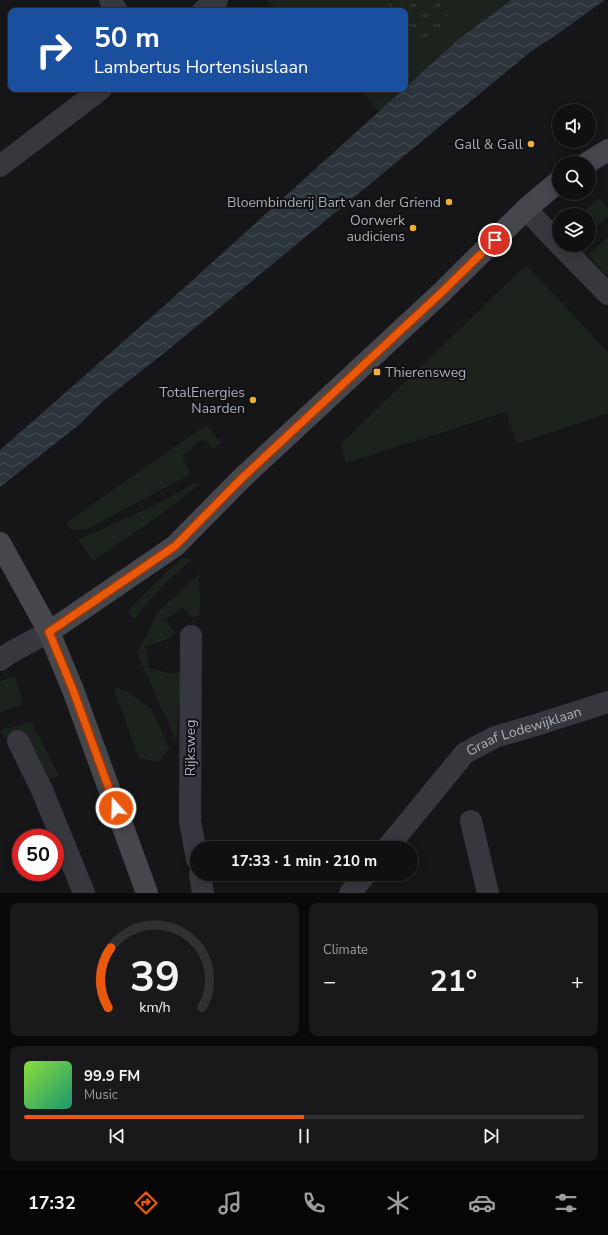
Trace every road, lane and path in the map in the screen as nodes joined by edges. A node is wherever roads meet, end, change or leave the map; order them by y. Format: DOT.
graph roads {
  1 [pos="217,0"];
  2 [pos="207,8"];
  3 [pos="97,92"];
  4 [pos="608,150"];
  5 [pos="596,157"];
  6 [pos="0,166"];
  7 [pos="552,187"];
  8 [pos="526,209"];
  9 [pos="552,236"];
  10 [pos="568,252"];
  11 [pos="608,294"];
  12 [pos="0,543"];
  13 [pos="49,632"];
  14 [pos="191,636"];
  15 [pos="0,660"];
  16 [pos="608,702"];
  17 [pos="18,741"];
  18 [pos="471,822"];
  19 [pos="194,841"];
  20 [pos="393,841"];
  21 [pos="201,881"];
  22 [pos="360,881"];
  23 [pos="84,893"];
  24 [pos="147,893"];
  25 [pos="203,893"];
  26 [pos="350,893"];
  27 [pos="488,893"];
  1 -- 2 [label="street"];
  3 -- 6 [label="street"];
  4 -- 5 [label="street"];
  7 -- 8 [label="street"];
  8 -- 9 [label="street"];
  8 -- 13 [label="street"];
  10 -- 11 [label="street"];
  12 -- 13 [label="street"];
  13 -- 15 [label="street"];
  13 -- 24 [label="street"];
  14 -- 19 [label="street, Rijksweg"];
  16 -- 20 [label="street, Graaf Lodewijklaan"];
  17 -- 23 [label="street"];
  18 -- 27 [label="street"];
  21 -- 25 [label="street"];
  22 -- 26 [label="street"];
}
